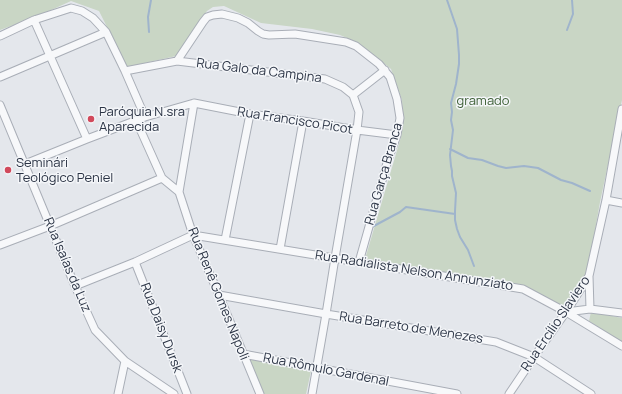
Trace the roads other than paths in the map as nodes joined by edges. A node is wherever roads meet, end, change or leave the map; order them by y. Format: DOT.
graph roads {
  1 [pos="34,20"];
  2 [pos="106,32"];
  3 [pos="0,36"];
  4 [pos="50,56"];
  5 [pos="177,61"];
  6 [pos="385,70"];
  7 [pos="125,71"];
  8 [pos="0,77"];
  9 [pos="353,95"];
  10 [pos="194,103"];
  11 [pos="0,105"];
  12 [pos="622,109"];
  13 [pos="250,114"];
  14 [pos="145,117"];
  15 [pos="136,120"];
  16 [pos="303,121"];
  17 [pos="357,130"];
  18 [pos="397,136"];
  19 [pos="87,138"];
  20 [pos="25,164"];
  21 [pos="162,178"];
  22 [pos="180,192"];
  23 [pos="606,200"];
  24 [pos="622,202"];
  25 [pos="50,226"];
  26 [pos="193,235"];
  27 [pos="226,240"];
  28 [pos="0,244"];
  29 [pos="280,249"];
  30 [pos="335,258"];
  31 [pos="135,262"];
  32 [pos="359,262"];
  33 [pos="589,276"];
  34 [pos="75,286"];
  35 [pos="219,295"];
  36 [pos="590,309"];
  37 [pos="566,312"];
  38 [pos="622,313"];
  39 [pos="326,314"];
  40 [pos="622,346"];
  41 [pos="243,354"];
  42 [pos="534,357"];
  43 [pos="125,361"];
  44 [pos="317,368"];
  45 [pos="118,394"];
  46 [pos="174,394"];
  47 [pos="187,394"];
  48 [pos="260,394"];
  49 [pos="312,394"];
  50 [pos="457,394"];
  51 [pos="509,394"];
  52 [pos="591,394"];
  1 -- 2 [label="street"];
  1 -- 3 [label="street"];
  1 -- 4 [label="street"];
  2 -- 4 [label="street"];
  2 -- 7 [label="street"];
  4 -- 8 [label="street"];
  4 -- 19 [label="street"];
  5 -- 6 [label="street, Rua Garça Branca"];
  5 -- 7 [label="street, Rua Galo da Campina"];
  5 -- 9 [label="street, Rua Galo da Campina"];
  6 -- 9 [label="street"];
  6 -- 18 [label="street, Rua Garça Branca"];
  7 -- 14 [label="street"];
  9 -- 17 [label="street"];
  10 -- 13 [label="street, Rua Francisco Picot"];
  10 -- 14 [label="street"];
  10 -- 22 [label="street, Rua Renê Gomes Napoli"];
  11 -- 20 [label="street, Rua Isaías da Luz"];
  12 -- 23 [label="street, Rua Ercílio Slaviero"];
  13 -- 16 [label="street, Rua Francisco Picot"];
  13 -- 27 [label="street"];
  14 -- 15 [label="street"];
  15 -- 19 [label="street"];
  15 -- 21 [label="street"];
  16 -- 17 [label="street, Rua Francisco Picot"];
  16 -- 29 [label="street"];
  17 -- 18 [label="street, Rua Francisco Picot"];
  17 -- 30 [label="street"];
  18 -- 32 [label="street, Rua Garça Branca"];
  19 -- 20 [label="street"];
  20 -- 25 [label="street, Rua Isaías da Luz"];
  21 -- 22 [label="street"];
  21 -- 25 [label="street"];
  22 -- 26 [label="street, Rua Renê Gomes Napoli"];
  23 -- 24 [label="street"];
  23 -- 33 [label="street, Rua Ercílio Slaviero"];
  25 -- 28 [label="street"];
  25 -- 34 [label="street, Rua Isaías da Luz"];
  26 -- 27 [label="street, Rua Radialista Nelson Annunziato"];
  26 -- 31 [label="street"];
  26 -- 35 [label="street, Rua Renê Gomes Napoli"];
  27 -- 29 [label="street, Rua Radialista Nelson Annunziato"];
  29 -- 30 [label="street, Rua Radialista Nelson Annunziato"];
  30 -- 32 [label="street, Rua Radialista Nelson Annunziato"];
  30 -- 39 [label="street"];
  31 -- 34 [label="street"];
  31 -- 47 [label="street, Rua Daisy Dursk"];
  32 -- 37 [label="street, Rua Radialista Nelson Annunziato"];
  33 -- 36 [label="street"];
  33 -- 37 [label="street, Rua Ercílio Slaviero"];
  34 -- 43 [label="street, Rua Isaías da Luz"];
  35 -- 39 [label="street, Rua Barreto de Menezes"];
  35 -- 41 [label="street, Rua Renê Gomes Napoli"];
  36 -- 37 [label="street"];
  36 -- 38 [label="street"];
  37 -- 40 [label="street, Rua Radialista Nelson Annunziato"];
  37 -- 42 [label="street, Rua Ercílio Slaviero"];
  39 -- 42 [label="street, Rua Barreto de Menezes"];
  39 -- 44 [label="street"];
  41 -- 44 [label="street, Rua Rômulo Gardenal"];
  41 -- 48 [label="street, Rua Renê Gomes Napoli"];
  42 -- 51 [label="street, Rua Ercílio Slaviero"];
  42 -- 52 [label="street, Rua Barreto de Menezes"];
  43 -- 45 [label="street"];
  43 -- 46 [label="street, Rua Isaías da Luz"];
  44 -- 49 [label="street"];
  44 -- 50 [label="street, Rua Rômulo Gardenal"];
}
